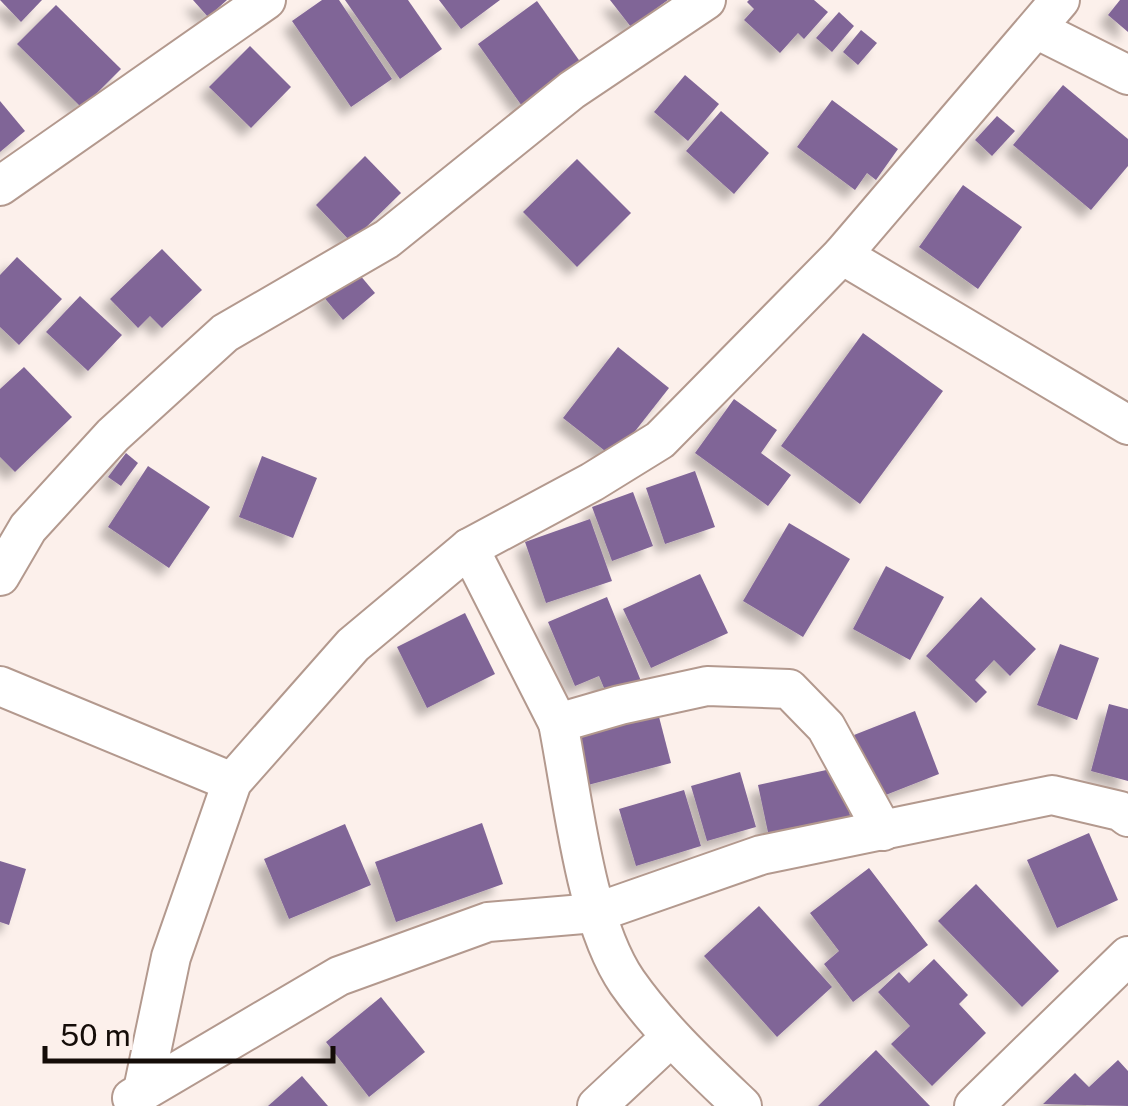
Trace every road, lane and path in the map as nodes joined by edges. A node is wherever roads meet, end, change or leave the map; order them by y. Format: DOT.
graph roads {
  1 [pos="266,0"];
  2 [pos="706,0"];
  3 [pos="1049,15"];
  4 [pos="1128,74"];
  5 [pos="0,186"];
  6 [pos="842,255"];
  7 [pos="1128,425"];
  8 [pos="469,548"];
  9 [pos="0,576"];
  10 [pos="0,686"];
  11 [pos="558,723"];
  12 [pos="232,782"];
  13 [pos="1128,818"];
  14 [pos="883,831"];
  15 [pos="595,913"];
  16 [pos="1128,956"];
  17 [pos="671,1037"];
  18 [pos="133,1098"];
  19 [pos="597,1106"];
  20 [pos="742,1106"];
  21 [pos="974,1106"];
  1 -- 5 [label="street"];
  2 -- 9 [label="street"];
  3 -- 4 [label="street"];
  3 -- 6 [label="street"];
  6 -- 7 [label="street"];
  6 -- 8 [label="street"];
  8 -- 11 [label="street"];
  8 -- 12 [label="street"];
  10 -- 12 [label="street"];
  11 -- 14 [label="street"];
  11 -- 15 [label="street"];
  12 -- 18 [label="street"];
  13 -- 14 [label="street"];
  14 -- 15 [label="street"];
  15 -- 17 [label="street"];
  15 -- 18 [label="street"];
  16 -- 21 [label="street"];
  17 -- 19 [label="street"];
  17 -- 20 [label="street"];
}
